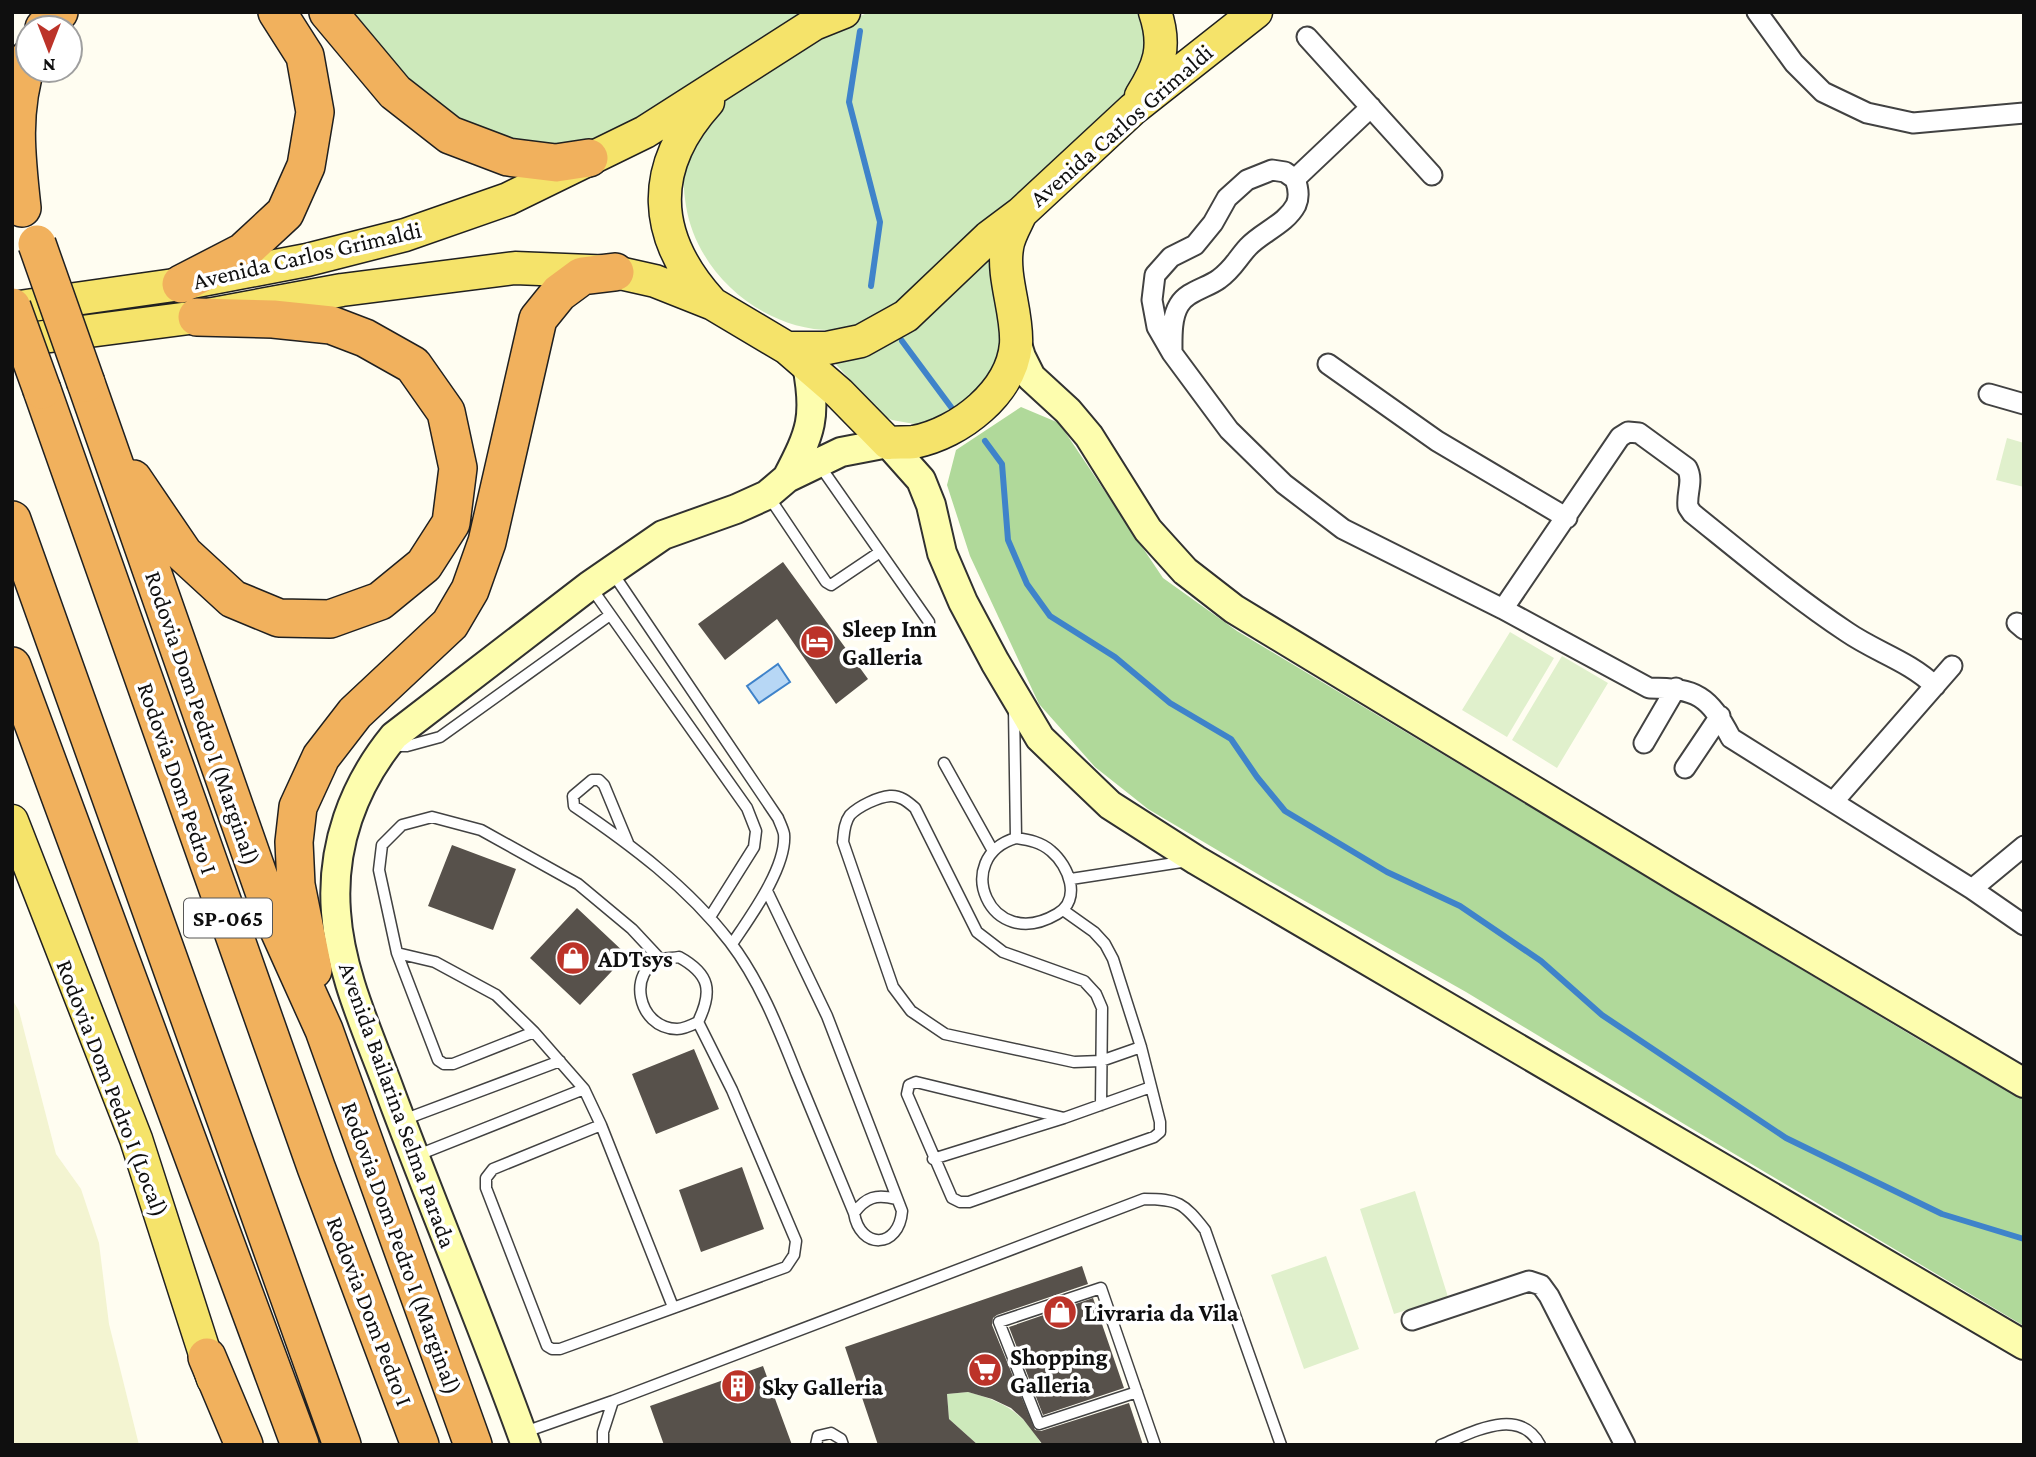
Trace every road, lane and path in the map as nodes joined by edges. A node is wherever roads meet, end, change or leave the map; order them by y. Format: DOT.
graph roads {
  1 [pos="277,12"];
  2 [pos="328,12"];
  3 [pos="844,12"];
  4 [pos="1155,12"];
  5 [pos="1256,12"];
  6 [pos="1757,12"];
  7 [pos="1307,37"];
  8 [pos="733,76"];
  9 [pos="19,84"];
  10 [pos="1371,107"];
  11 [pos="1133,109"];
  12 [pos="2024,113"];
  13 [pos="589,158"];
  14 [pos="1432,174"];
  15 [pos="1295,179"];
  16 [pos="17,197"];
  17 [pos="1021,213"];
  18 [pos="615,272"];
  19 [pos="181,284"];
  20 [pos="713,304"];
  21 [pos="12,307"];
  22 [pos="197,317"];
  23 [pos="12,341"];
  24 [pos="1016,341"];
  25 [pos="1172,353"];
  26 [pos="797,356"];
  27 [pos="1328,364"];
  28 [pos="1989,394"];
  29 [pos="2024,404"];
  30 [pos="105,438"];
  31 [pos="888,443"];
  32 [pos="818,463"];
  33 [pos="777,487"];
  34 [pos="1567,517"];
  35 [pos="12,520"];
  36 [pos="880,552"];
  37 [pos="600,578"];
  38 [pos="1503,610"];
  39 [pos="610,615"];
  40 [pos="929,622"];
  41 [pos="12,666"];
  42 [pos="1952,666"];
  43 [pos="1935,685"];
  44 [pos="1676,688"];
  45 [pos="1014,695"];
  46 [pos="1720,716"];
  47 [pos="1644,743"];
  48 [pos="386,746"];
  49 [pos="944,763"];
  50 [pos="1685,768"];
  51 [pos="1834,801"];
  52 [pos="12,821"];
  53 [pos="1016,838"];
  54 [pos="628,843"];
  55 [pos="2024,846"];
  56 [pos="12,850"];
  57 [pos="993,851"];
  58 [pos="1196,860"];
  59 [pos="1071,879"];
  60 [pos="33,880"];
  61 [pos="1972,889"];
  62 [pos="767,891"];
  63 [pos="1063,911"];
  64 [pos="710,917"];
  65 [pos="2024,925"];
  66 [pos="732,944"];
  67 [pos="397,953"];
  68 [pos="660,959"];
  69 [pos="698,1022"];
  70 [pos="324,1030"];
  71 [pos="534,1032"];
  72 [pos="1141,1047"];
  73 [pos="560,1061"];
  74 [pos="1101,1061"];
  75 [pos="2024,1083"];
  76 [pos="1151,1087"];
  77 [pos="583,1089"];
  78 [pos="1101,1105"];
  79 [pos="1065,1118"];
  80 [pos="401,1121"];
  81 [pos="601,1125"];
  82 [pos="414,1157"];
  83 [pos="933,1158"];
  84 [pos="896,1199"];
  85 [pos="854,1213"];
  86 [pos="673,1307"];
  87 [pos="1412,1320"];
  88 [pos="2024,1345"];
  89 [pos="207,1357"];
  90 [pos="1137,1392"];
  91 [pos="613,1401"];
  92 [pos="524,1439"];
  93 [pos="229,1445"];
  94 [pos="244,1445"];
  95 [pos="300,1445"];
  96 [pos="342,1445"];
  97 [pos="420,1445"];
  98 [pos="473,1445"];
  99 [pos="603,1445"];
  100 [pos="816,1445"];
  101 [pos="843,1445"];
  102 [pos="1156,1445"];
  103 [pos="1280,1445"];
  104 [pos="1441,1445"];
  105 [pos="1540,1445"];
  106 [pos="1625,1445"];
  1 -- 19 [label="highway"];
  2 -- 13 [label="highway"];
  3 -- 8 [label="main road, Avenida Carlos Grimaldi"];
  4 -- 11 [label="main road"];
  5 -- 11 [label="main road, Avenida Carlos Grimaldi"];
  6 -- 12 [label="street"];
  7 -- 10 [label="street"];
  8 -- 13 [label="main road, Avenida Carlos Grimaldi"];
  8 -- 20 [label="main road"];
  9 -- 16 [label="highway, Rodovia Dom Pedro I (Marginal)"];
  10 -- 14 [label="street"];
  10 -- 15 [label="street"];
  11 -- 17 [label="main road, Avenida Carlos Grimaldi"];
  13 -- 19 [label="main road, Avenida Carlos Grimaldi"];
  15 -- 25 [label="street"];
  15 -- 25 [label="street"];
  16 -- 30 [label="highway, Rodovia Dom Pedro I (Marginal) / SP-065, bridge"];
  17 -- 24 [label="main road, Avenida Carlos Grimaldi"];
  17 -- 26 [label="main road, Avenida Carlos Grimaldi"];
  18 -- 20 [label="main road, Avenida Carlos Grimaldi"];
  18 -- 22 [label="main road, Avenida Carlos Grimaldi"];
  18 -- 70 [label="highway"];
  19 -- 21 [label="main road, Avenida Carlos Grimaldi"];
  20 -- 26 [label="main road, Avenida Carlos Grimaldi"];
  21 -- 97 [label="highway, Rodovia Dom Pedro I / SP-065, bridge"];
  22 -- 23 [label="main road, Avenida Carlos Grimaldi"];
  22 -- 30 [label="highway"];
  24 -- 31 [label="main road, Avenida Carlos Grimaldi"];
  24 -- 75 [label="street"];
  25 -- 38 [label="street"];
  26 -- 31 [label="main road, Avenida Carlos Grimaldi"];
  26 -- 33 [label="street"];
  27 -- 34 [label="street"];
  28 -- 29 [label="street"];
  30 -- 70 [label="highway, Rodovia Dom Pedro I (Marginal) / SP-065"];
  31 -- 32 [label="street, Avenida Bailarina Selma Parada"];
  31 -- 45 [label="street"];
  32 -- 33 [label="street, Avenida Bailarina Selma Parada"];
  32 -- 36 [label="lane"];
  33 -- 36 [label="lane"];
  33 -- 37 [label="street, Avenida Bailarina Selma Parada"];
  34 -- 38 [label="street"];
  34 -- 43 [label="street"];
  35 -- 96 [label="highway, SP-065"];
  36 -- 40 [label="lane"];
  37 -- 39 [label="lane"];
  37 -- 48 [label="street, Avenida Bailarina Selma Parada"];
  37 -- 62 [label="lane"];
  38 -- 44 [label="street"];
  39 -- 48 [label="lane"];
  39 -- 64 [label="lane"];
  41 -- 95 [label="highway"];
  42 -- 43 [label="street"];
  43 -- 51 [label="street"];
  44 -- 46 [label="street"];
  44 -- 47 [label="street"];
  45 -- 53 [label="lane"];
  45 -- 58 [label="street"];
  46 -- 50 [label="street"];
  46 -- 51 [label="street"];
  48 -- 80 [label="street, Avenida Bailarina Selma Parada"];
  49 -- 57 [label="lane"];
  51 -- 61 [label="street"];
  52 -- 60 [label="main road, Rodovia Dom Pedro I (Local)"];
  53 -- 57 [label="lane"];
  53 -- 59 [label="lane"];
  54 -- 54 [label="lane"];
  54 -- 64 [label="lane"];
  55 -- 61 [label="street"];
  56 -- 60 [label="main road"];
  57 -- 63 [label="lane"];
  58 -- 59 [label="lane"];
  58 -- 88 [label="street"];
  59 -- 63 [label="lane"];
  60 -- 89 [label="main road, Rodovia Dom Pedro I (Local)"];
  61 -- 65 [label="street"];
  62 -- 66 [label="lane"];
  62 -- 84 [label="lane"];
  63 -- 72 [label="lane"];
  64 -- 66 [label="lane"];
  66 -- 85 [label="lane"];
  67 -- 68 [label="lane"];
  67 -- 71 [label="lane"];
  67 -- 71 [label="lane"];
  68 -- 69 [label="lane"];
  68 -- 69 [label="lane"];
  69 -- 86 [label="lane"];
  70 -- 98 [label="highway, Rodovia Dom Pedro I (Marginal) / SP-065"];
  71 -- 73 [label="lane"];
  72 -- 74 [label="lane"];
  72 -- 76 [label="lane"];
  73 -- 77 [label="lane"];
  73 -- 80 [label="lane"];
  74 -- 74 [label="lane"];
  74 -- 78 [label="lane"];
  76 -- 78 [label="lane"];
  76 -- 83 [label="lane"];
  77 -- 81 [label="lane"];
  77 -- 82 [label="lane"];
  78 -- 79 [label="lane"];
  79 -- 83 [label="lane"];
  79 -- 83 [label="lane"];
  80 -- 82 [label="street, Avenida Bailarina Selma Parada"];
  81 -- 86 [label="lane"];
  81 -- 86 [label="lane"];
  82 -- 92 [label="street, Avenida Bailarina Selma Parada"];
  84 -- 85 [label="lane"];
  84 -- 85 [label="lane"];
  87 -- 106 [label="street"];
  89 -- 93 [label="main road, Rodovia Dom Pedro I (Local)"];
  89 -- 94 [label="highway"];
  90 -- 90 [label="lane"];
  90 -- 102 [label="lane"];
  91 -- 92 [label="lane"];
  91 -- 99 [label="lane"];
  91 -- 103 [label="lane"];
  100 -- 101 [label="lane"];
  104 -- 105 [label="lane"];
}
